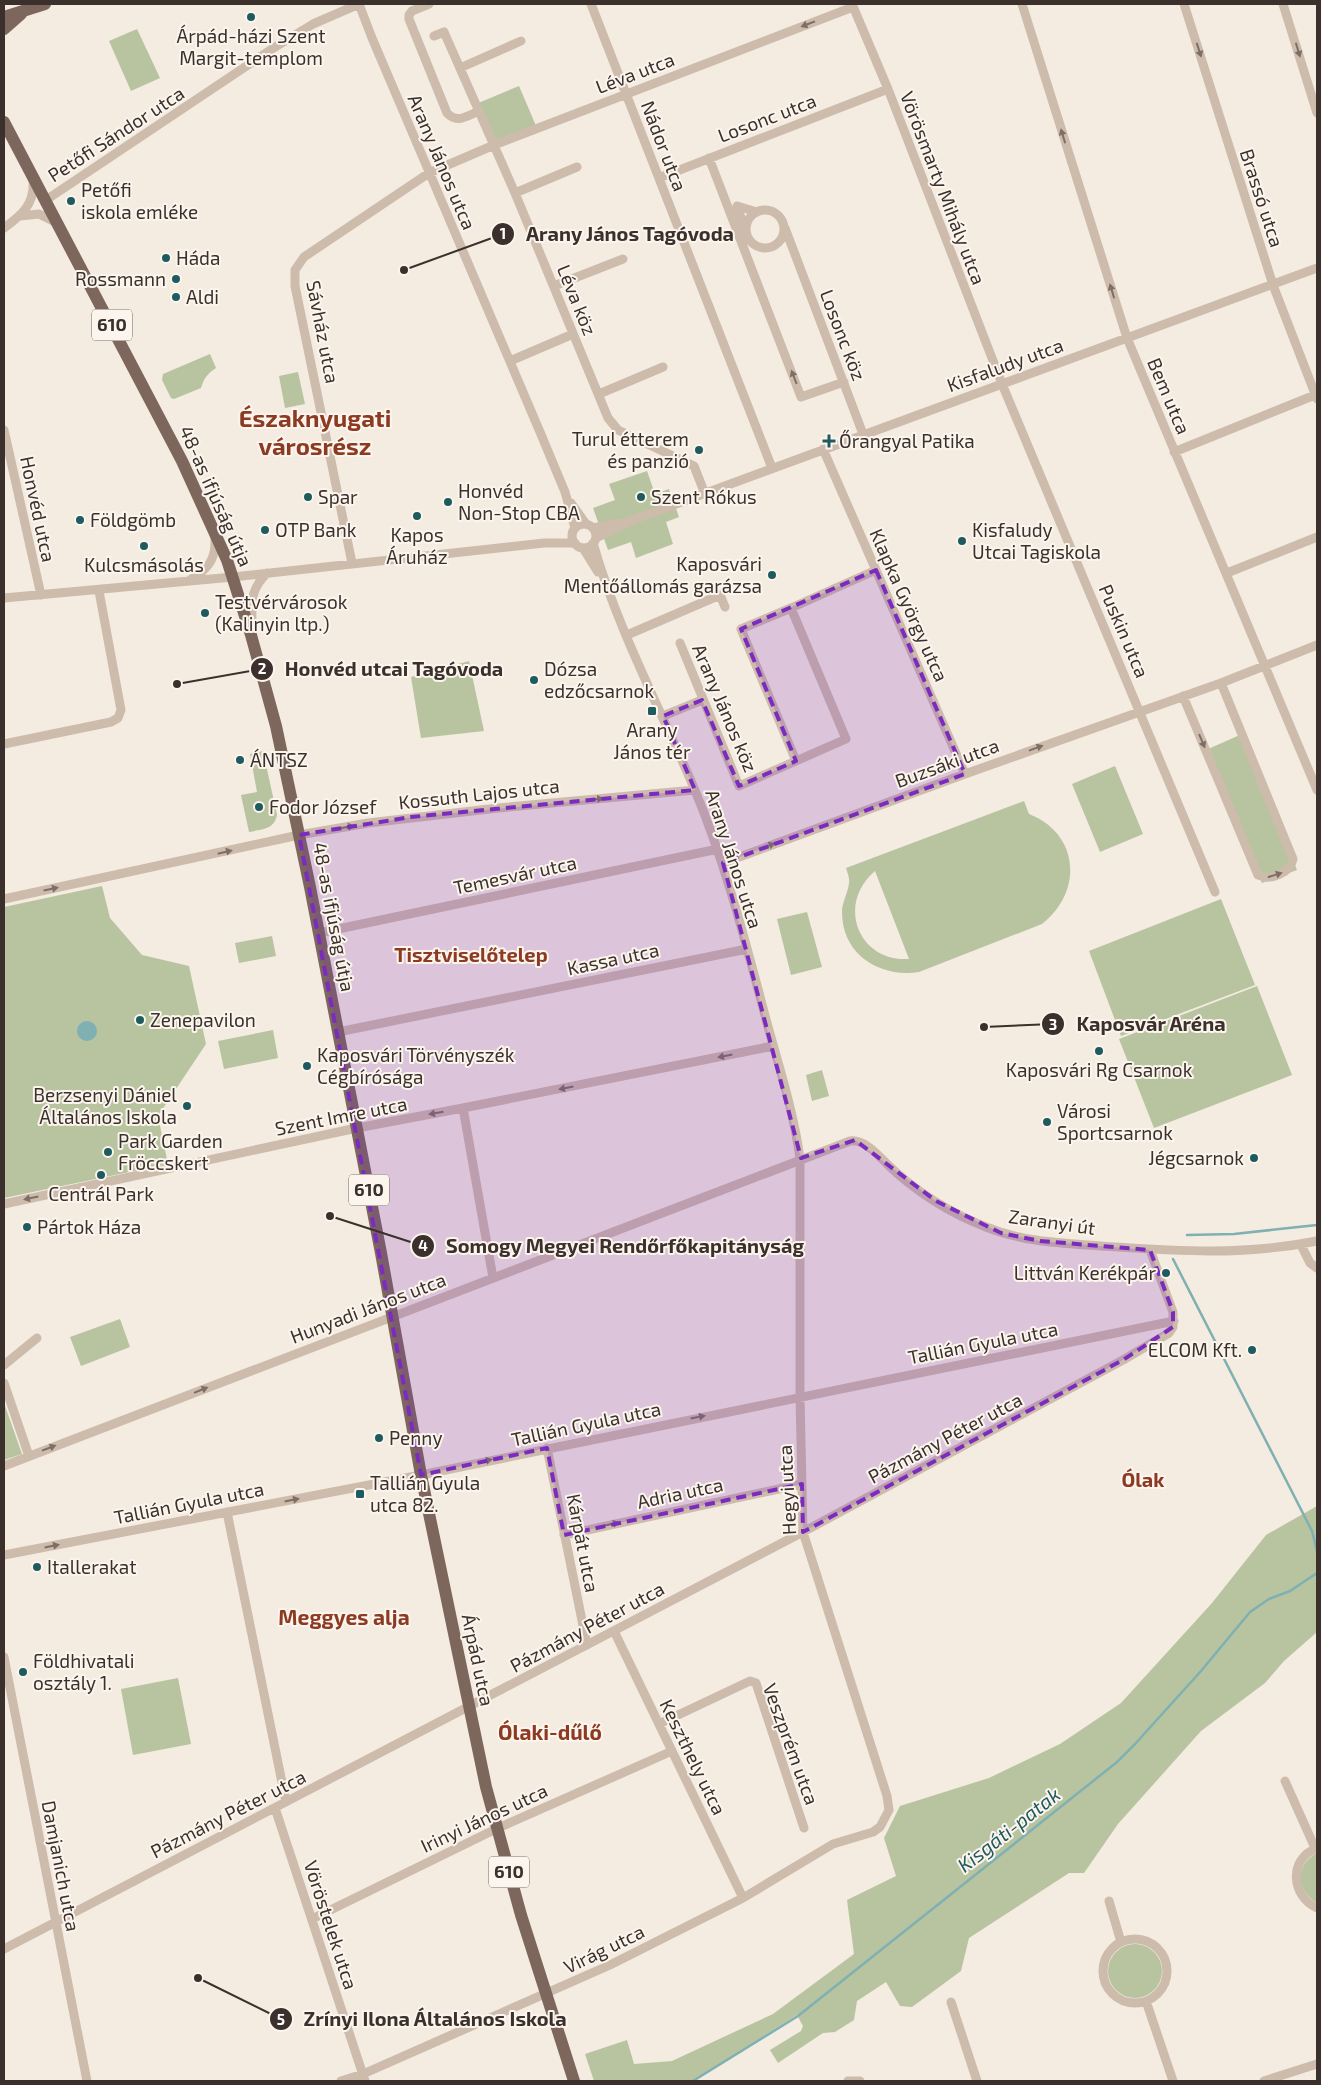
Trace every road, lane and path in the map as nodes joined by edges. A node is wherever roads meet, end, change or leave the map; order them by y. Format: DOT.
graph roads {
  1 [pos="45,4"];
  2 [pos="359,4"];
  3 [pos="429,4"];
  4 [pos="591,4"];
  5 [pos="1022,4"];
  6 [pos="1184,4"];
  7 [pos="1283,4"];
  8 [pos="853,5"];
  9 [pos="4,10"];
  10 [pos="26,10"];
  11 [pos="4,17"];
  12 [pos="4,29"];
  13 [pos="434,36"];
  14 [pos="522,41"];
  15 [pos="460,68"];
  16 [pos="888,89"];
  17 [pos="626,93"];
  18 [pos="479,111"];
  19 [pos="1317,113"];
  20 [pos="4,122"];
  21 [pos="494,144"];
  22 [pos="709,158"];
  23 [pos="578,168"];
  24 [pos="429,173"];
  25 [pos="32,176"];
  26 [pos="659,178"];
  27 [pos="515,193"];
  28 [pos="46,200"];
  29 [pos="731,206"];
  30 [pos="757,212"];
  31 [pos="20,216"];
  32 [pos="60,226"];
  33 [pos="4,228"];
  34 [pos="785,228"];
  35 [pos="748,236"];
  36 [pos="776,245"];
  37 [pos="793,248"];
  38 [pos="765,249"];
  39 [pos="750,254"];
  40 [pos="623,259"];
  41 [pos="1317,268"];
  42 [pos="1273,285"];
  43 [pos="554,286"];
  44 [pos="573,334"];
  45 [pos="1127,338"];
  46 [pos="510,360"];
  47 [pos="663,367"];
  48 [pos="844,382"];
  49 [pos="1002,384"];
  50 [pos="598,394"];
  51 [pos="1316,397"];
  52 [pos="4,430"];
  53 [pos="863,434"];
  54 [pos="823,449"];
  55 [pos="1174,452"];
  56 [pos="772,468"];
  57 [pos="565,492"];
  58 [pos="705,494"];
  59 [pos="630,521"];
  60 [pos="590,526"];
  61 [pos="214,529"];
  62 [pos="574,530"];
  63 [pos="1317,536"];
  64 [pos="595,541"];
  65 [pos="544,543"];
  66 [pos="579,546"];
  67 [pos="352,563"];
  68 [pos="876,570"];
  69 [pos="267,573"];
  70 [pos="1226,573"];
  71 [pos="233,577"];
  72 [pos="604,580"];
  73 [pos="188,582"];
  74 [pos="98,591"];
  75 [pos="41,595"];
  76 [pos="4,598"];
  77 [pos="726,607"];
  78 [pos="791,608"];
  79 [pos="252,634"];
  80 [pos="627,635"];
  81 [pos="680,643"];
  82 [pos="1317,645"];
  83 [pos="1266,666"];
  84 [pos="1221,683"];
  85 [pos="1183,696"];
  86 [pos="702,700"];
  87 [pos="1140,711"];
  88 [pos="662,716"];
  89 [pos="4,744"];
  90 [pos="796,761"];
  91 [pos="965,774"];
  92 [pos="695,790"];
  93 [pos="1317,790"];
  94 [pos="299,835"];
  95 [pos="718,849"];
  96 [pos="723,863"];
  97 [pos="1215,892"];
  98 [pos="4,899"];
  99 [pos="319,932"];
  100 [pos="747,949"];
  101 [pos="338,1032"];
  102 [pos="773,1046"];
  103 [pos="463,1108"];
  104 [pos="357,1128"];
  105 [pos="800,1159"];
  106 [pos="4,1204"];
  107 [pos="1317,1241"];
  108 [pos="1301,1245"];
  109 [pos="1150,1250"];
  110 [pos="1317,1268"];
  111 [pos="493,1278"];
  112 [pos="392,1317"];
  113 [pos="1174,1321"];
  114 [pos="37,1338"];
  115 [pos="4,1365"];
  116 [pos="4,1383"];
  117 [pos="800,1397"];
  118 [pos="547,1448"];
  119 [pos="29,1456"];
  120 [pos="4,1466"];
  121 [pos="421,1474"];
  122 [pos="802,1484"];
  123 [pos="227,1512"];
  124 [pos="802,1532"];
  125 [pos="564,1534"];
  126 [pos="4,1555"];
  127 [pos="614,1631"];
  128 [pos="587,1645"];
  129 [pos="4,1657"];
  130 [pos="469,1707"];
  131 [pos="659,1724"];
  132 [pos="672,1751"];
  133 [pos="1284,1782"];
  134 [pos="286,1802"];
  135 [pos="275,1808"];
  136 [pos="804,1828"];
  137 [pos="496,1829"];
  138 [pos="873,1832"];
  139 [pos="1316,1848"];
  140 [pos="743,1898"];
  141 [pos="1109,1901"];
  142 [pos="1317,1908"];
  143 [pos="312,1919"];
  144 [pos="55,1922"];
  145 [pos="1121,1942"];
  146 [pos="4,1949"];
  147 [pos="546,1995"];
  148 [pos="1146,2001"];
  149 [pos="951,2002"];
  150 [pos="1317,2064"];
  151 [pos="364,2078"];
  152 [pos="87,2081"];
  153 [pos="341,2081"];
  154 [pos="574,2081"];
  155 [pos="848,2081"];
  156 [pos="860,2081"];
  157 [pos="977,2081"];
  158 [pos="1173,2081"];
  159 [pos="1264,2081"];
  1 -- 10 [label="main road"];
  2 -- 24 [label="street, Arany János utca"];
  2 -- 28 [label="street, Petőfi Sándor utca"];
  3 -- 18 [label="street"];
  4 -- 17 [label="street, Nádor utca"];
  45 -- 5 [label="street, Bem utca, one-way"];
  6 -- 42 [label="street, Brassó utca, one-way"];
  7 -- 19 [label="street, one-way"];
  8 -- 16 [label="street, Vörösmarty Mihály utca"];
  8 -- 17 [label="street, Léva utca, one-way"];
  9 -- 10 [label="main road"];
  10 -- 11 [label="main road"];
  10 -- 12 [label="main road"];
  13 -- 15 [label="street, Léva köz"];
  14 -- 15 [label="street"];
  15 -- 18 [label="street, Léva köz"];
  16 -- 22 [label="street, Losonc utca"];
  16 -- 49 [label="street, Vörösmarty Mihály utca"];
  17 -- 21 [label="street, Léva utca"];
  17 -- 26 [label="street, Nádor utca"];
  18 -- 21 [label="street, Léva köz"];
  20 -- 25 [label="main road, 48-as ifjúság útja / 610"];
  21 -- 24 [label="street, Léva utca"];
  21 -- 27 [label="street, Léva köz"];
  22 -- 26 [label="street, Losonc utca"];
  22 -- 29 [label="street"];
  23 -- 27 [label="street"];
  24 -- 46 [label="street, Arany János utca"];
  24 -- 67 [label="street, Sávház utca"];
  25 -- 28 [label="main road, 48-as ifjúság útja / 610"];
  25 -- 31 [label="street"];
  26 -- 56 [label="street, Nádor utca"];
  27 -- 43 [label="street, Léva köz"];
  28 -- 32 [label="main road, 48-as ifjúság útja / 610"];
  29 -- 30 [label="street"];
  29 -- 35 [label="street"];
  29 -- 39 [label="street"];
  30 -- 34 [label="street"];
  30 -- 35 [label="street"];
  31 -- 32 [label="street"];
  31 -- 33 [label="street"];
  32 -- 61 [label="main road, 48-as ifjúság útja / 610"];
  34 -- 36 [label="street"];
  34 -- 37 [label="street, Losonc köz"];
  35 -- 38 [label="street"];
  35 -- 39 [label="street"];
  36 -- 37 [label="street"];
  36 -- 38 [label="street"];
  37 -- 48 [label="street, Losonc köz"];
  38 -- 39 [label="street"];
  48 -- 39 [label="street, one-way"];
  40 -- 43 [label="street"];
  41 -- 42 [label="street, Kisfaludy utca"];
  42 -- 45 [label="street, Kisfaludy utca"];
  42 -- 51 [label="street, Brassó utca"];
  43 -- 44 [label="street, Léva köz"];
  44 -- 46 [label="street"];
  44 -- 50 [label="street, Léva köz"];
  45 -- 49 [label="street, Kisfaludy utca"];
  45 -- 55 [label="street, Bem utca"];
  46 -- 57 [label="street, Arany János utca"];
  47 -- 50 [label="street"];
  48 -- 53 [label="street, Losonc köz"];
  49 -- 53 [label="street, Kisfaludy utca"];
  49 -- 87 [label="street, Puskin utca"];
  50 -- 58 [label="street, Léva köz"];
  51 -- 55 [label="street"];
  52 -- 75 [label="street, Honvéd utca"];
  53 -- 54 [label="street, Kisfaludy utca"];
  54 -- 56 [label="street, Kisfaludy utca"];
  54 -- 68 [label="street, Klapka György utca"];
  55 -- 70 [label="street, Bem utca"];
  56 -- 58 [label="street, Kisfaludy utca"];
  57 -- 60 [label="street, Arany János utca"];
  57 -- 62 [label="street, Arany János utca"];
  58 -- 59 [label="street"];
  59 -- 60 [label="street"];
  59 -- 64 [label="street"];
  60 -- 62 [label="street"];
  60 -- 64 [label="street, Arany János utca"];
  61 -- 71 [label="main road, 48-as ifjúság útja / 610"];
  61 -- 73 [label="street"];
  62 -- 65 [label="street"];
  62 -- 66 [label="street, Arany János utca"];
  63 -- 70 [label="street"];
  64 -- 66 [label="street"];
  64 -- 72 [label="street, Arany János utca"];
  65 -- 66 [label="street"];
  65 -- 67 [label="street"];
  66 -- 72 [label="street, Arany János utca"];
  67 -- 69 [label="street"];
  68 -- 78 [label="street"];
  68 -- 91 [label="street, Klapka György utca"];
  69 -- 71 [label="street"];
  69 -- 79 [label="street"];
  70 -- 83 [label="street, Bem utca"];
  71 -- 73 [label="street"];
  71 -- 79 [label="main road, 48-as ifjúság útja / 610"];
  72 -- 80 [label="street, Arany János utca"];
  73 -- 74 [label="street"];
  74 -- 75 [label="street"];
  74 -- 89 [label="street"];
  75 -- 76 [label="street"];
  77 -- 80 [label="street"];
  78 -- 90 [label="street, Arany János köz"];
  78 -- 90 [label="street"];
  79 -- 94 [label="main road, 48-as ifjúság útja / 610"];
  80 -- 88 [label="street, Arany János utca"];
  81 -- 86 [label="street, Arany János köz"];
  82 -- 83 [label="street, Buzsáki utca"];
  83 -- 84 [label="street, Buzsáki utca"];
  83 -- 93 [label="street, Bem utca"];
  84 -- 85 [label="street, Buzsáki utca"];
  85 -- 84 [label="street, one-way"];
  85 -- 87 [label="street, Buzsáki utca"];
  86 -- 88 [label="street"];
  86 -- 90 [label="street, Arany János köz"];
  91 -- 87 [label="street, Buzsáki utca, one-way"];
  87 -- 97 [label="street, Puskin utca"];
  88 -- 92 [label="street, Arany János utca"];
  96 -- 91 [label="street, Buzsáki utca, one-way"];
  94 -- 92 [label="street, Kossuth Lajos utca, one-way"];
  92 -- 95 [label="street, Arany János utca"];
  98 -- 94 [label="street, Kossuth Lajos utca, one-way"];
  94 -- 99 [label="main road, 48-as ifjúság útja / 610"];
  95 -- 96 [label="street, Arany János utca"];
  95 -- 99 [label="street, Temesvár utca"];
  96 -- 100 [label="street, Arany János utca"];
  99 -- 101 [label="main road, 48-as ifjúság útja / 610"];
  100 -- 101 [label="street, Kassa utca"];
  100 -- 102 [label="street, Arany János utca"];
  101 -- 104 [label="main road, 48-as ifjúság útja / 610"];
  102 -- 103 [label="street, Szent Imre utca, one-way"];
  102 -- 105 [label="street, Arany János utca"];
  103 -- 104 [label="street, Szent Imre utca, one-way"];
  103 -- 111 [label="street"];
  104 -- 106 [label="street, Szent Imre utca, one-way"];
  104 -- 112 [label="main road, 48-as ifjúság útja / 610"];
  105 -- 109 [label="street, Zaranyi út"];
  105 -- 111 [label="street, Hunyadi János utca"];
  105 -- 117 [label="street, Hegyi utca"];
  107 -- 108 [label="street, Zaranyi út"];
  108 -- 109 [label="street, Zaranyi út"];
  108 -- 110 [label="street"];
  109 -- 113 [label="street"];
  111 -- 112 [label="street, Hunyadi János utca"];
  119 -- 112 [label="street, Hunyadi János utca, one-way"];
  112 -- 121 [label="main road, 48-as ifjúság útja / 610"];
  113 -- 117 [label="street, Tallián Gyula utca"];
  113 -- 124 [label="street, Pázmány Péter utca"];
  114 -- 115 [label="street"];
  116 -- 119 [label="street"];
  118 -- 117 [label="street, Tallián Gyula utca, one-way"];
  117 -- 122 [label="street, Hegyi utca"];
  121 -- 118 [label="street, Tallián Gyula utca, one-way"];
  118 -- 125 [label="street, Kárpát utca"];
  119 -- 120 [label="street, Hunyadi János utca"];
  123 -- 121 [label="street, Tallián Gyula utca, one-way"];
  121 -- 130 [label="main road, Árpád utca / 610"];
  122 -- 124 [label="street, Hegyi utca"];
  125 -- 122 [label="street, Adria utca, one-way"];
  126 -- 123 [label="street, Tallián Gyula utca, one-way"];
  123 -- 134 [label="street"];
  124 -- 127 [label="street, Pázmány Péter utca"];
  124 -- 138 [label="street, Hegyi utca"];
  125 -- 128 [label="street, Kárpát utca"];
  127 -- 128 [label="street, Pázmány Péter utca"];
  127 -- 131 [label="street, Keszthely utca"];
  128 -- 130 [label="street, Pázmány Péter utca"];
  129 -- 144 [label="street, Damjanich utca"];
  130 -- 134 [label="street, Pázmány Péter utca"];
  130 -- 137 [label="main road, Árpád utca / 610"];
  131 -- 132 [label="street, Keszthely utca"];
  131 -- 136 [label="street, Veszprém utca"];
  132 -- 137 [label="street, Irinyi János utca"];
  132 -- 140 [label="street, Keszthely utca"];
  133 -- 139 [label="street"];
  134 -- 135 [label="street, Pázmány Péter utca"];
  135 -- 143 [label="street, Vöröstelek utca"];
  135 -- 144 [label="street, Pázmány Péter utca"];
  137 -- 143 [label="street, Irinyi János utca"];
  137 -- 147 [label="main road, Árpád utca / 610"];
  138 -- 140 [label="street, Virág utca"];
  139 -- 142 [label="street"];
  140 -- 147 [label="street, Virág utca"];
  141 -- 145 [label="street"];
  143 -- 151 [label="street, Vöröstelek utca"];
  144 -- 146 [label="street, Pázmány Péter utca"];
  144 -- 152 [label="street, Damjanich utca"];
  145 -- 148 [label="street"];
  145 -- 148 [label="street"];
  147 -- 151 [label="street, Virág utca"];
  147 -- 154 [label="main road, Árpád utca / 610"];
  148 -- 158 [label="street"];
  149 -- 157 [label="street"];
  150 -- 159 [label="street"];
  151 -- 153 [label="street, Virág utca"];
  155 -- 156 [label="street"];
}
